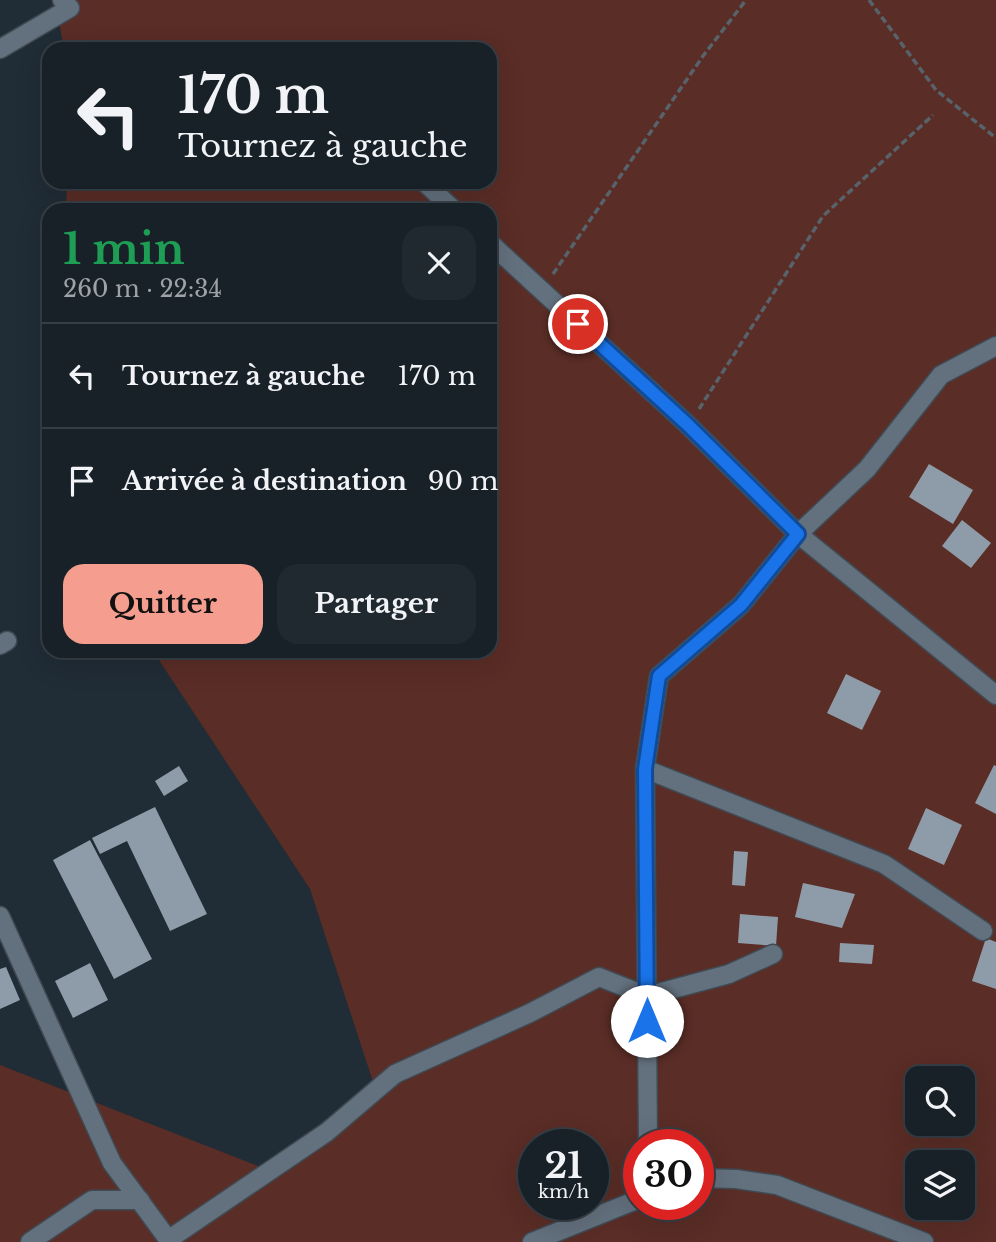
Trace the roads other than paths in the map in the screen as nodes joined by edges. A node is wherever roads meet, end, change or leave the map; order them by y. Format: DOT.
graph roads {
  1 [pos="62,0"];
  2 [pos="0,49"];
  3 [pos="432,189"];
  4 [pos="446,203"];
  5 [pos="497,249"];
  6 [pos="996,346"];
  7 [pos="798,534"];
  8 [pos="996,695"];
  9 [pos="645,769"];
  10 [pos="0,916"];
  11 [pos="983,931"];
  12 [pos="773,954"];
  13 [pos="647,996"];
  14 [pos="648,1129"];
  15 [pos="714,1178"];
  16 [pos="140,1200"];
  17 [pos="623,1205"];
  18 [pos="169,1241"];
  19 [pos="30,1242"];
  20 [pos="533,1242"];
  21 [pos="924,1242"];
  1 -- 2 [label="street"];
  3 -- 4 [label="street"];
  5 -- 7 [label="street"];
  6 -- 7 [label="street"];
  7 -- 8 [label="street"];
  7 -- 9 [label="street"];
  9 -- 11 [label="street"];
  9 -- 13 [label="street"];
  10 -- 16 [label="street"];
  12 -- 13 [label="street"];
  13 -- 14 [label="street"];
  13 -- 18 [label="street"];
  15 -- 21 [label="street"];
  16 -- 18 [label="street"];
  16 -- 19 [label="street"];
  17 -- 20 [label="street"];
}
